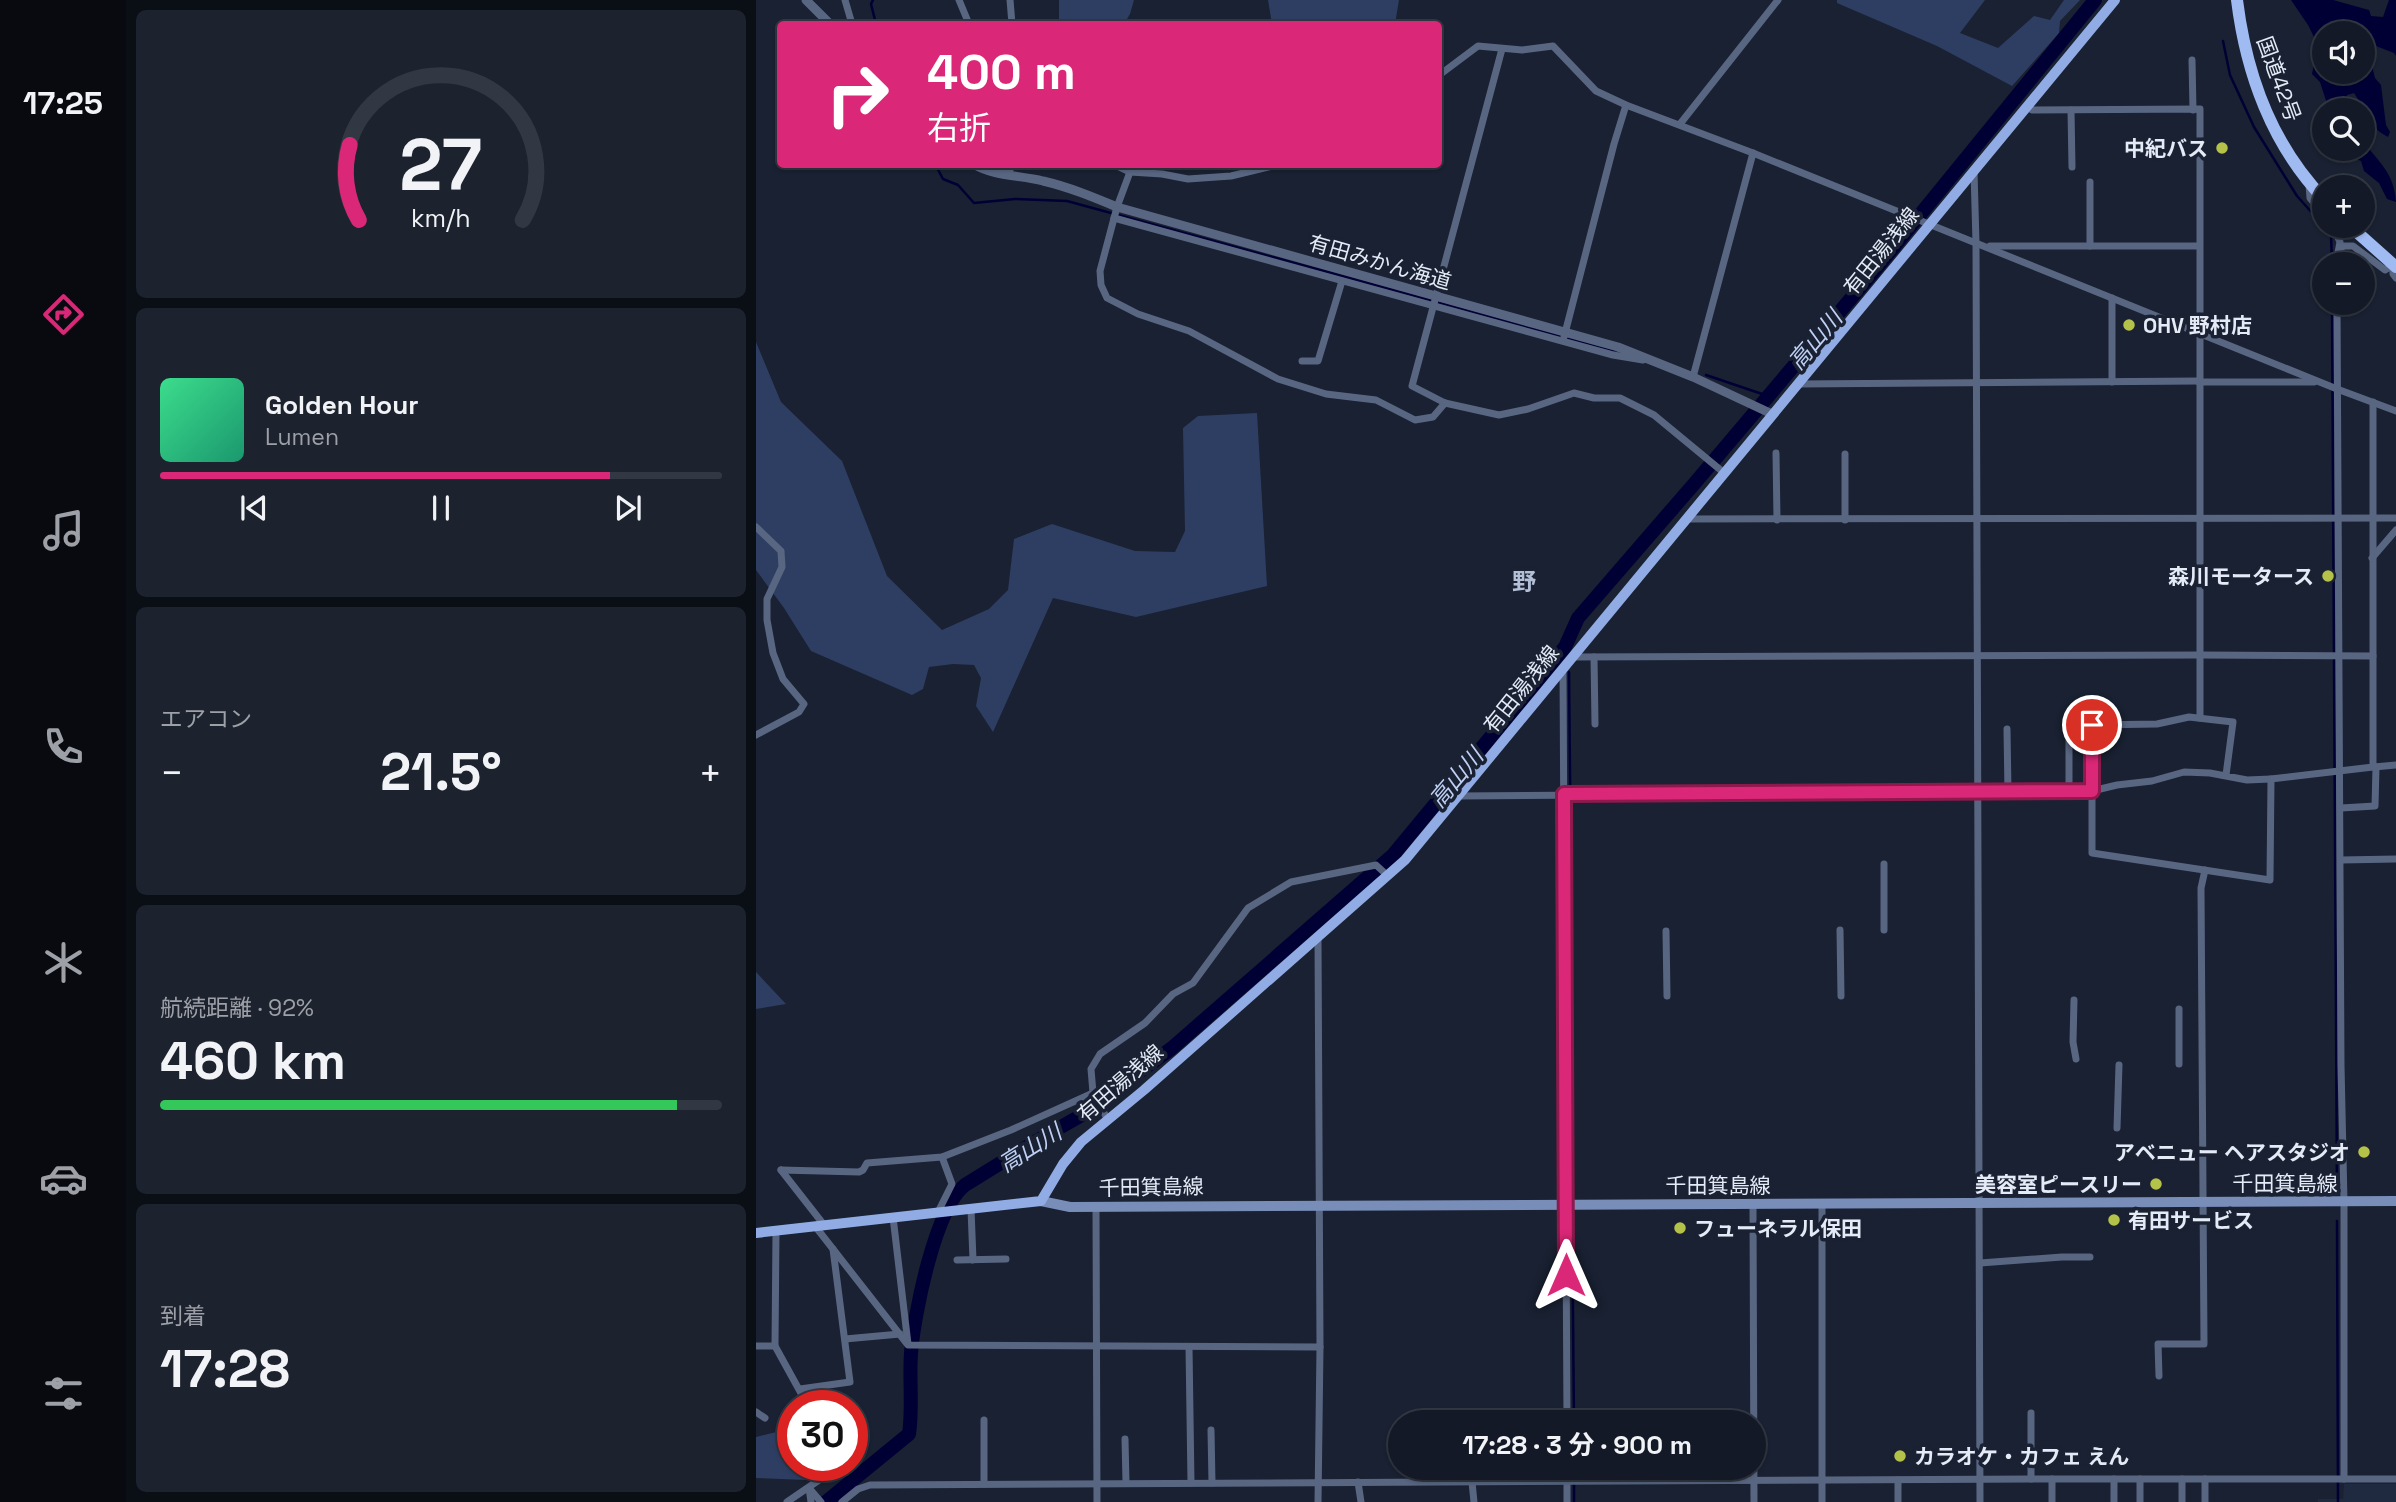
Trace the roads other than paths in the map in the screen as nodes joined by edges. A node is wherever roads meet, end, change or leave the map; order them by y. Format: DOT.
graph roads {
  1 [pos="806,0"];
  2 [pos="845,0"];
  3 [pos="959,0"];
  4 [pos="1010,0"];
  5 [pos="1778,0"];
  6 [pos="2115,0"];
  7 [pos="2236,0"];
  8 [pos="827,21"];
  9 [pos="851,21"];
  10 [pos="968,21"];
  11 [pos="1012,21"];
  12 [pos="1502,50"];
  13 [pos="2192,60"];
  14 [pos="1442,73"];
  15 [pos="1626,105"];
  16 [pos="2027,106"];
  17 [pos="2071,110"];
  18 [pos="2193,110"];
  19 [pos="1680,124"];
  20 [pos="1753,153"];
  21 [pos="2071,167"];
  22 [pos="980,168"];
  23 [pos="1010,168"];
  24 [pos="1122,168"];
  25 [pos="1261,168"];
  26 [pos="1974,170"];
  27 [pos="1130,172"];
  28 [pos="1009,175"];
  29 [pos="2090,182"];
  30 [pos="2309,184"];
  31 [pos="2312,187"];
  32 [pos="2312,199"];
  33 [pos="1117,206"];
  34 [pos="1114,218"];
  35 [pos="1925,223"];
  36 [pos="2339,238"];
  37 [pos="2361,238"];
  38 [pos="1980,244"];
  39 [pos="2090,246"];
  40 [pos="2199,246"];
  41 [pos="2339,251"];
  42 [pos="2393,272"];
  43 [pos="1342,281"];
  44 [pos="2112,298"];
  45 [pos="1433,301"];
  46 [pos="2337,315"];
  47 [pos="2199,333"];
  48 [pos="1564,337"];
  49 [pos="1302,360"];
  50 [pos="1693,377"];
  51 [pos="2199,381"];
  52 [pos="2112,382"];
  53 [pos="2318,382"];
  54 [pos="1976,383"];
  55 [pos="1797,384"];
  56 [pos="2337,390"];
  57 [pos="2373,402"];
  58 [pos="1445,403"];
  59 [pos="2396,411"];
  60 [pos="1769,413"];
  61 [pos="1776,453"];
  62 [pos="1845,454"];
  63 [pos="1723,472"];
  64 [pos="2339,517"];
  65 [pos="2200,518"];
  66 [pos="2371,518"];
  67 [pos="2396,518"];
  68 [pos="1685,519"];
  69 [pos="1977,519"];
  70 [pos="1777,520"];
  71 [pos="1845,520"];
  72 [pos="756,527"];
  73 [pos="2396,530"];
  74 [pos="2372,558"];
  75 [pos="2201,655"];
  76 [pos="2339,655"];
  77 [pos="1977,656"];
  78 [pos="2373,656"];
  79 [pos="1572,657"];
  80 [pos="1594,657"];
  81 [pos="1563,668"];
  82 [pos="2200,718"];
  83 [pos="1595,724"];
  84 [pos="2069,725"];
  85 [pos="2007,729"];
  86 [pos="756,735"];
  87 [pos="2396,765"];
  88 [pos="2375,767"];
  89 [pos="2341,771"];
  90 [pos="2226,775"];
  91 [pos="2271,779"];
  92 [pos="2092,791"];
  93 [pos="1978,792"];
  94 [pos="2008,792"];
  95 [pos="2069,792"];
  96 [pos="1564,794"];
  97 [pos="1458,796"];
  98 [pos="2341,808"];
  99 [pos="2396,859"];
  100 [pos="2341,860"];
  101 [pos="1884,864"];
  102 [pos="2205,870"];
  103 [pos="1388,876"];
  104 [pos="1840,930"];
  105 [pos="1884,930"];
  106 [pos="1666,931"];
  107 [pos="1318,937"];
  108 [pos="1667,996"];
  109 [pos="1841,996"];
  110 [pos="2074,1000"];
  111 [pos="2179,1009"];
  112 [pos="2076,1059"];
  113 [pos="2179,1064"];
  114 [pos="2119,1065"];
  115 [pos="1094,1096"];
  116 [pos="1108,1120"];
  117 [pos="2117,1128"];
  118 [pos="942,1157"];
  119 [pos="1041,1201"];
  120 [pos="2344,1201"];
  121 [pos="2396,1201"];
  122 [pos="2203,1202"];
  123 [pos="1980,1203"];
  124 [pos="1753,1204"];
  125 [pos="1822,1204"];
  126 [pos="1320,1205"];
  127 [pos="1571,1205"];
  128 [pos="1096,1207"];
  129 [pos="971,1209"];
  130 [pos="939,1212"];
  131 [pos="893,1217"];
  132 [pos="820,1225"];
  133 [pos="776,1231"];
  134 [pos="756,1233"];
  135 [pos="833,1248"];
  136 [pos="2090,1257"];
  137 [pos="1006,1259"];
  138 [pos="957,1260"];
  139 [pos="973,1260"];
  140 [pos="1980,1263"];
  141 [pos="903,1334"];
  142 [pos="845,1339"];
  143 [pos="756,1346"];
  144 [pos="775,1346"];
  145 [pos="1096,1347"];
  146 [pos="1189,1347"];
  147 [pos="1320,1347"];
  148 [pos="2159,1376"];
  149 [pos="800,1389"];
  150 [pos="1567,1410"];
  151 [pos="1754,1410"];
  152 [pos="756,1412"];
  153 [pos="2031,1413"];
  154 [pos="765,1418"];
  155 [pos="984,1420"];
  156 [pos="1211,1430"];
  157 [pos="1125,1439"];
  158 [pos="1980,1479"];
  159 [pos="2031,1479"];
  160 [pos="2052,1479"];
  161 [pos="2114,1479"];
  162 [pos="2140,1479"];
  163 [pos="2182,1479"];
  164 [pos="2205,1479"];
  165 [pos="2344,1479"];
  166 [pos="2396,1479"];
  167 [pos="1754,1480"];
  168 [pos="1766,1480"];
  169 [pos="1822,1480"];
  170 [pos="1898,1480"];
  171 [pos="818,1481"];
  172 [pos="1320,1482"];
  173 [pos="1358,1482"];
  174 [pos="1472,1482"];
  175 [pos="1567,1482"];
  176 [pos="1126,1483"];
  177 [pos="1191,1483"];
  178 [pos="1212,1483"];
  179 [pos="984,1484"];
  180 [pos="1097,1484"];
  181 [pos="808,1488"];
  182 [pos="787,1502"];
  183 [pos="811,1502"];
  184 [pos="821,1502"];
  185 [pos="842,1502"];
  186 [pos="1097,1502"];
  187 [pos="1318,1502"];
  188 [pos="1361,1502"];
  189 [pos="1474,1502"];
  190 [pos="1567,1502"];
  191 [pos="1754,1502"];
  192 [pos="1822,1502"];
  193 [pos="1898,1502"];
  194 [pos="1980,1502"];
  195 [pos="2052,1502"];
  196 [pos="2114,1502"];
  197 [pos="2140,1502"];
  198 [pos="2182,1502"];
  199 [pos="2205,1502"];
  1 -- 8 [label="street"];
  2 -- 9 [label="street"];
  3 -- 10 [label="street"];
  4 -- 11 [label="street"];
  5 -- 19 [label="street"];
  6 -- 16 [label="main road, 有田湯浅線"];
  7 -- 30 [label="highway, 国道42号"];
  12 -- 14 [label="street"];
  12 -- 15 [label="street"];
  12 -- 45 [label="street"];
  13 -- 18 [label="street"];
  15 -- 19 [label="street"];
  15 -- 48 [label="street"];
  16 -- 17 [label="street"];
  16 -- 26 [label="main road, 有田湯浅線"];
  17 -- 18 [label="street"];
  17 -- 21 [label="street"];
  18 -- 40 [label="street"];
  19 -- 20 [label="street"];
  20 -- 35 [label="street"];
  20 -- 50 [label="street"];
  22 -- 28 [label="street, 有田みかん海道"];
  23 -- 28 [label="street"];
  24 -- 27 [label="street"];
  25 -- 27 [label="street"];
  26 -- 35 [label="main road, 有田湯浅線"];
  26 -- 38 [label="street"];
  27 -- 33 [label="street"];
  28 -- 33 [label="street, 有田みかん海道"];
  29 -- 39 [label="street"];
  30 -- 31 [label="highway, 国道42号"];
  30 -- 32 [label="street"];
  33 -- 34 [label="street"];
  33 -- 45 [label="street, 有田みかん海道"];
  34 -- 43 [label="street"];
  34 -- 58 [label="street"];
  35 -- 38 [label="street"];
  35 -- 55 [label="main road, 有田湯浅線"];
  36 -- 41 [label="street"];
  37 -- 42 [label="highway"];
  38 -- 39 [label="street"];
  38 -- 44 [label="street"];
  38 -- 54 [label="street"];
  39 -- 40 [label="street"];
  40 -- 47 [label="street"];
  41 -- 42 [label="street"];
  43 -- 45 [label="street"];
  43 -- 49 [label="street"];
  44 -- 47 [label="street"];
  44 -- 52 [label="street"];
  45 -- 48 [label="street, 有田みかん海道"];
  45 -- 58 [label="street"];
  46 -- 56 [label="street"];
  47 -- 51 [label="street"];
  47 -- 53 [label="street"];
  48 -- 50 [label="street, 有田みかん海道"];
  50 -- 60 [label="street, 有田みかん海道"];
  51 -- 52 [label="street"];
  51 -- 53 [label="street"];
  51 -- 65 [label="street"];
  52 -- 54 [label="street"];
  53 -- 56 [label="street"];
  54 -- 55 [label="street"];
  54 -- 69 [label="street"];
  55 -- 60 [label="main road, 有田湯浅線"];
  56 -- 57 [label="street"];
  56 -- 64 [label="street"];
  57 -- 59 [label="street"];
  57 -- 66 [label="street"];
  58 -- 63 [label="street"];
  60 -- 63 [label="main road, 有田湯浅線"];
  61 -- 70 [label="street"];
  62 -- 71 [label="street"];
  63 -- 68 [label="main road, 有田湯浅線"];
  64 -- 65 [label="street"];
  64 -- 66 [label="street"];
  64 -- 76 [label="street"];
  65 -- 69 [label="street"];
  65 -- 75 [label="street"];
  66 -- 67 [label="street"];
  66 -- 74 [label="street"];
  68 -- 70 [label="street"];
  68 -- 79 [label="main road, 有田湯浅線"];
  69 -- 71 [label="street"];
  69 -- 77 [label="street"];
  70 -- 71 [label="street"];
  72 -- 86 [label="street"];
  73 -- 74 [label="street"];
  74 -- 78 [label="street"];
  75 -- 76 [label="street"];
  75 -- 77 [label="street"];
  75 -- 82 [label="street"];
  76 -- 78 [label="street"];
  76 -- 89 [label="street"];
  77 -- 80 [label="street"];
  77 -- 93 [label="street"];
  78 -- 88 [label="street"];
  79 -- 80 [label="street"];
  79 -- 81 [label="main road, 有田湯浅線"];
  80 -- 83 [label="street"];
  81 -- 96 [label="street"];
  81 -- 97 [label="main road, 有田湯浅線"];
  82 -- 90 [label="street"];
  82 -- 92 [label="street"];
  84 -- 95 [label="street"];
  85 -- 94 [label="street"];
  87 -- 88 [label="street"];
  88 -- 89 [label="street"];
  88 -- 98 [label="street"];
  89 -- 91 [label="street"];
  89 -- 98 [label="street"];
  90 -- 91 [label="street"];
  90 -- 92 [label="street"];
  91 -- 102 [label="street"];
  92 -- 95 [label="street"];
  92 -- 102 [label="street"];
  93 -- 94 [label="street"];
  93 -- 96 [label="street"];
  93 -- 123 [label="street"];
  94 -- 95 [label="street"];
  96 -- 97 [label="street"];
  96 -- 127 [label="street"];
  97 -- 103 [label="main road, 有田湯浅線"];
  98 -- 100 [label="street"];
  99 -- 100 [label="street"];
  100 -- 120 [label="street"];
  101 -- 105 [label="street"];
  102 -- 122 [label="street"];
  103 -- 107 [label="main road, 有田湯浅線"];
  103 -- 115 [label="street"];
  104 -- 109 [label="street"];
  106 -- 108 [label="street"];
  107 -- 116 [label="main road, 有田湯浅線"];
  107 -- 126 [label="street"];
  110 -- 112 [label="street"];
  111 -- 113 [label="street"];
  114 -- 117 [label="street"];
  115 -- 116 [label="street"];
  115 -- 118 [label="street"];
  116 -- 119 [label="main road, 有田湯浅線"];
  118 -- 130 [label="street"];
  118 -- 132 [label="street"];
  119 -- 128 [label="main road, 千田箕島線"];
  119 -- 129 [label="main road"];
  120 -- 121 [label="main road, 千田箕島線"];
  120 -- 122 [label="main road, 千田箕島線"];
  120 -- 165 [label="street"];
  122 -- 123 [label="main road, 千田箕島線"];
  122 -- 148 [label="street"];
  123 -- 125 [label="main road, 千田箕島線"];
  123 -- 140 [label="street"];
  124 -- 125 [label="main road, 千田箕島線"];
  124 -- 127 [label="main road, 千田箕島線"];
  124 -- 151 [label="street"];
  125 -- 169 [label="street"];
  126 -- 127 [label="main road, 千田箕島線"];
  126 -- 128 [label="main road, 千田箕島線"];
  126 -- 147 [label="street"];
  127 -- 150 [label="street"];
  128 -- 145 [label="street"];
  129 -- 130 [label="main road"];
  129 -- 139 [label="street"];
  130 -- 131 [label="main road"];
  131 -- 132 [label="main road"];
  131 -- 141 [label="street"];
  132 -- 133 [label="main road"];
  132 -- 135 [label="street"];
  133 -- 134 [label="main road"];
  133 -- 144 [label="street"];
  135 -- 141 [label="street"];
  135 -- 142 [label="street"];
  136 -- 140 [label="street"];
  137 -- 139 [label="street"];
  138 -- 139 [label="street"];
  140 -- 158 [label="street"];
  141 -- 142 [label="street"];
  141 -- 145 [label="street"];
  142 -- 149 [label="street"];
  143 -- 144 [label="street"];
  144 -- 149 [label="street"];
  145 -- 146 [label="street"];
  145 -- 180 [label="street"];
  146 -- 147 [label="street"];
  146 -- 177 [label="street"];
  147 -- 172 [label="street"];
  152 -- 154 [label="street"];
  153 -- 159 [label="street"];
  155 -- 179 [label="street"];
  156 -- 178 [label="street"];
  157 -- 176 [label="street"];
  158 -- 159 [label="street"];
  158 -- 170 [label="street"];
  158 -- 194 [label="street"];
  159 -- 160 [label="street"];
  160 -- 161 [label="street"];
  160 -- 195 [label="street"];
  161 -- 162 [label="street"];
  161 -- 196 [label="street"];
  162 -- 163 [label="street"];
  162 -- 197 [label="street"];
  163 -- 164 [label="street"];
  163 -- 198 [label="street"];
  164 -- 165 [label="street"];
  164 -- 199 [label="street"];
  165 -- 166 [label="street"];
  167 -- 175 [label="street"];
  167 -- 191 [label="street"];
  168 -- 169 [label="street"];
  169 -- 170 [label="street"];
  169 -- 192 [label="street"];
  170 -- 193 [label="street"];
  171 -- 181 [label="street"];
  172 -- 173 [label="street"];
  172 -- 178 [label="street"];
  172 -- 187 [label="street"];
  173 -- 174 [label="street"];
  173 -- 188 [label="street"];
  174 -- 175 [label="street"];
  174 -- 189 [label="street"];
  175 -- 190 [label="street"];
  176 -- 177 [label="street"];
  176 -- 180 [label="street"];
  177 -- 178 [label="street"];
  179 -- 180 [label="street"];
  179 -- 185 [label="street"];
  180 -- 186 [label="street"];
  181 -- 182 [label="street"];
  181 -- 183 [label="street"];
  181 -- 184 [label="street"];
}
